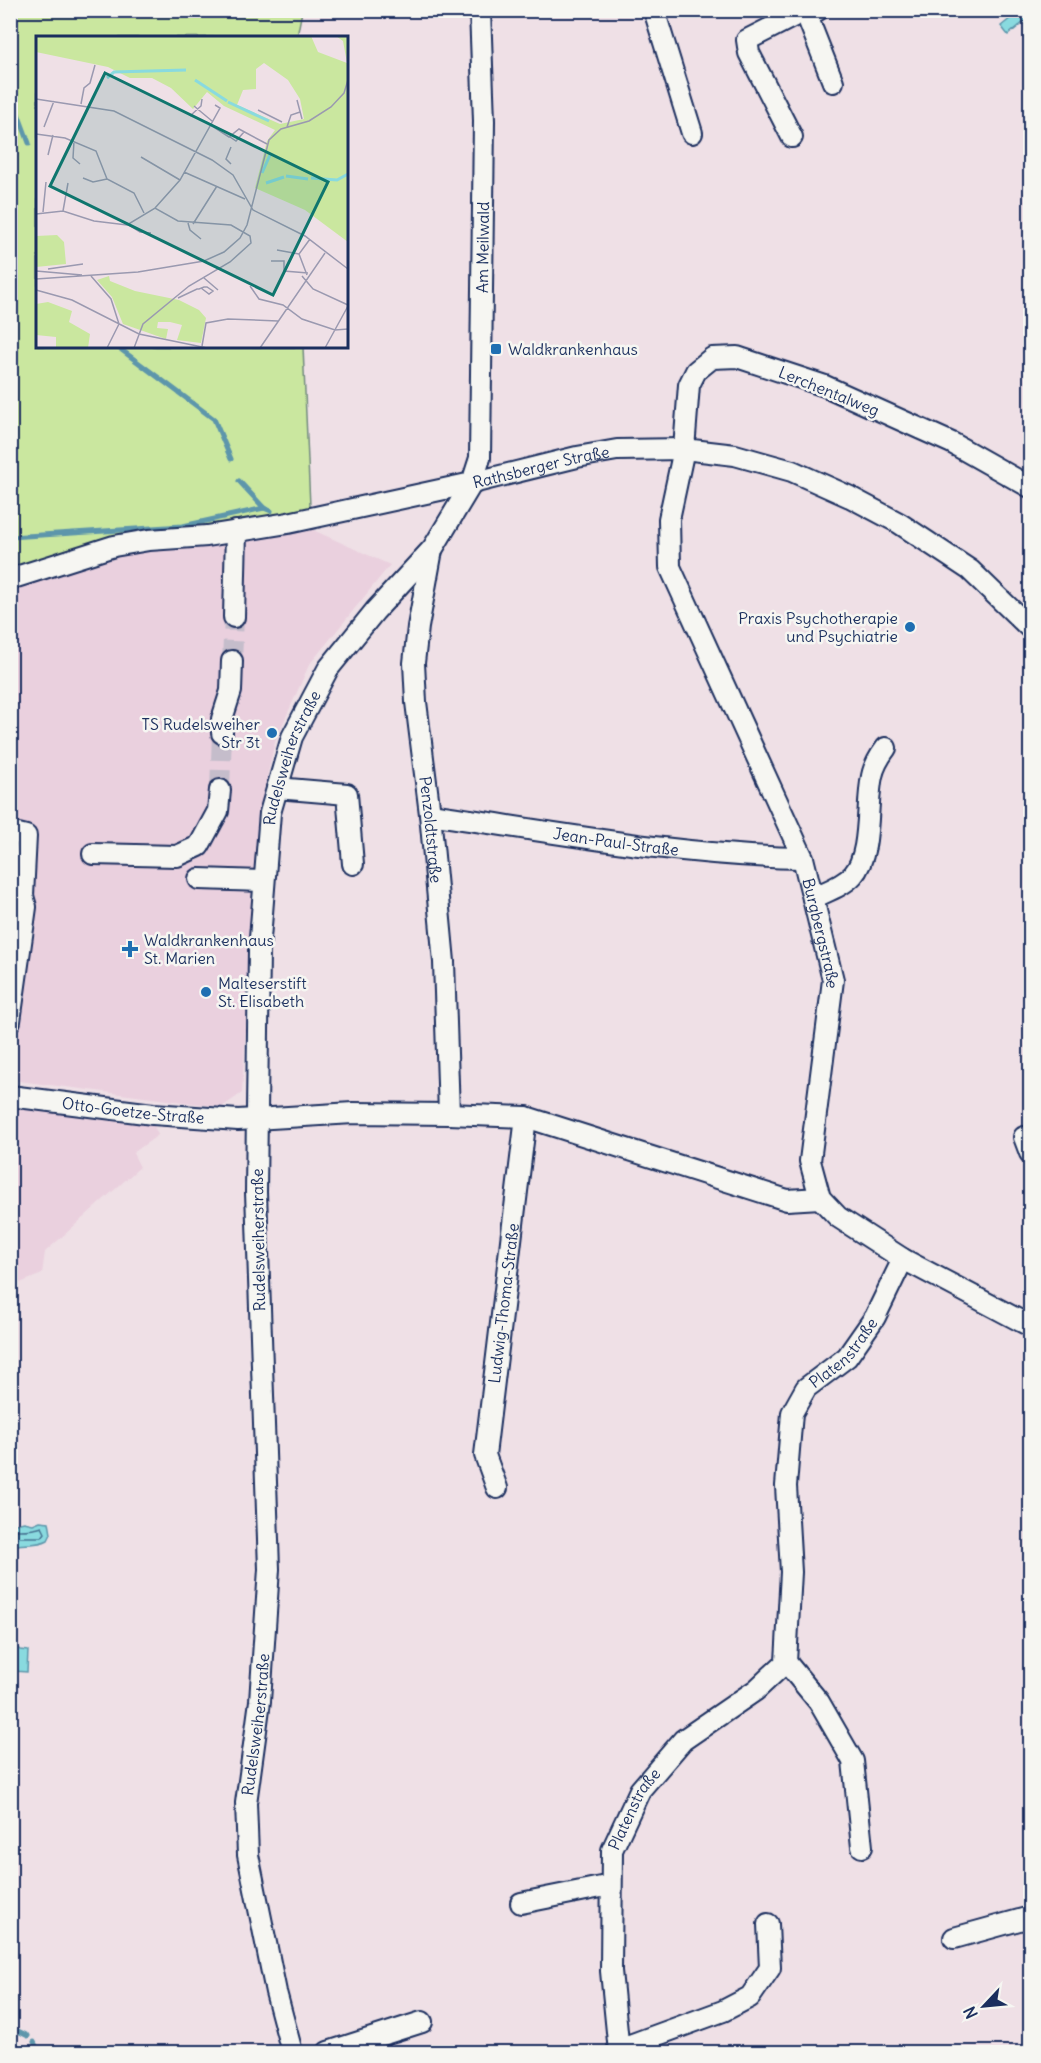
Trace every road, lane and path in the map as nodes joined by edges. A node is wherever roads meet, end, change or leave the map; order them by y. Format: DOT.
graph roads {
  1 [pos="480,10"];
  2 [pos="654,10"];
  3 [pos="813,14"];
  4 [pos="833,82"];
  5 [pos="692,133"];
  6 [pos="792,138"];
  7 [pos="684,449"];
  8 [pos="472,483"];
  9 [pos="1027,483"];
  10 [pos="236,531"];
  11 [pos="433,548"];
  12 [pos="10,579"];
  13 [pos="234,617"];
  14 [pos="1030,628"];
  15 [pos="232,661"];
  16 [pos="222,733"];
  17 [pos="886,748"];
  18 [pos="277,788"];
  19 [pos="220,790"];
  20 [pos="430,814"];
  21 [pos="10,832"];
  22 [pos="93,854"];
  23 [pos="803,858"];
  24 [pos="353,864"];
  25 [pos="199,879"];
  26 [pos="263,881"];
  27 [pos="17,895"];
  28 [pos="813,898"];
  29 [pos="10,1021"];
  30 [pos="10,1096"];
  31 [pos="449,1114"];
  32 [pos="526,1117"];
  33 [pos="257,1119"];
  34 [pos="820,1198"];
  35 [pos="903,1259"];
  36 [pos="1030,1326"];
  37 [pos="497,1488"];
  38 [pos="786,1662"];
  39 [pos="861,1847"];
  40 [pos="611,1885"];
  41 [pos="521,1903"];
  42 [pos="1030,1917"];
  43 [pos="768,1924"];
  44 [pos="954,1938"];
  45 [pos="422,2022"];
  46 [pos="619,2051"];
  47 [pos="292,2052"];
  48 [pos="328,2052"];
  1 -- 8 [label="street, Am Meilwald"];
  2 -- 5 [label="street"];
  3 -- 4 [label="street"];
  3 -- 6 [label="street"];
  7 -- 8 [label="street, Rathsberger Straße"];
  7 -- 9 [label="street, Lerchentalweg"];
  7 -- 14 [label="street, Rathsberger Straße"];
  7 -- 23 [label="street, Burgbergstraße"];
  8 -- 10 [label="street, Rathsberger Straße"];
  8 -- 11 [label="street, Rudelsweiherstraße"];
  10 -- 12 [label="street, Rathsberger Straße"];
  10 -- 13 [label="street"];
  11 -- 18 [label="street, Rudelsweiherstraße"];
  11 -- 20 [label="street, Penzoldtstraße"];
  15 -- 16 [label="street"];
  17 -- 28 [label="street"];
  18 -- 24 [label="street"];
  18 -- 26 [label="street, Rudelsweiherstraße"];
  19 -- 22 [label="street"];
  20 -- 23 [label="street, Jean-Paul-Straße"];
  20 -- 31 [label="street, Penzoldtstraße"];
  21 -- 27 [label="street"];
  23 -- 28 [label="street, Burgbergstraße"];
  25 -- 26 [label="street"];
  26 -- 33 [label="street, Rudelsweiherstraße"];
  27 -- 29 [label="street"];
  28 -- 34 [label="street, Burgbergstraße"];
  30 -- 33 [label="street, Otto-Goetze-Straße"];
  31 -- 32 [label="street"];
  31 -- 33 [label="street"];
  32 -- 34 [label="street"];
  32 -- 37 [label="street, Ludwig-Thoma-Straße"];
  33 -- 47 [label="street, Rudelsweiherstraße"];
  34 -- 35 [label="street"];
  35 -- 36 [label="street"];
  35 -- 38 [label="street, Platenstraße"];
  38 -- 39 [label="street"];
  38 -- 40 [label="street, Platenstraße"];
  40 -- 41 [label="street"];
  40 -- 46 [label="street, Platenstraße"];
  42 -- 44 [label="street"];
  43 -- 46 [label="street"];
  45 -- 48 [label="street"];
}
